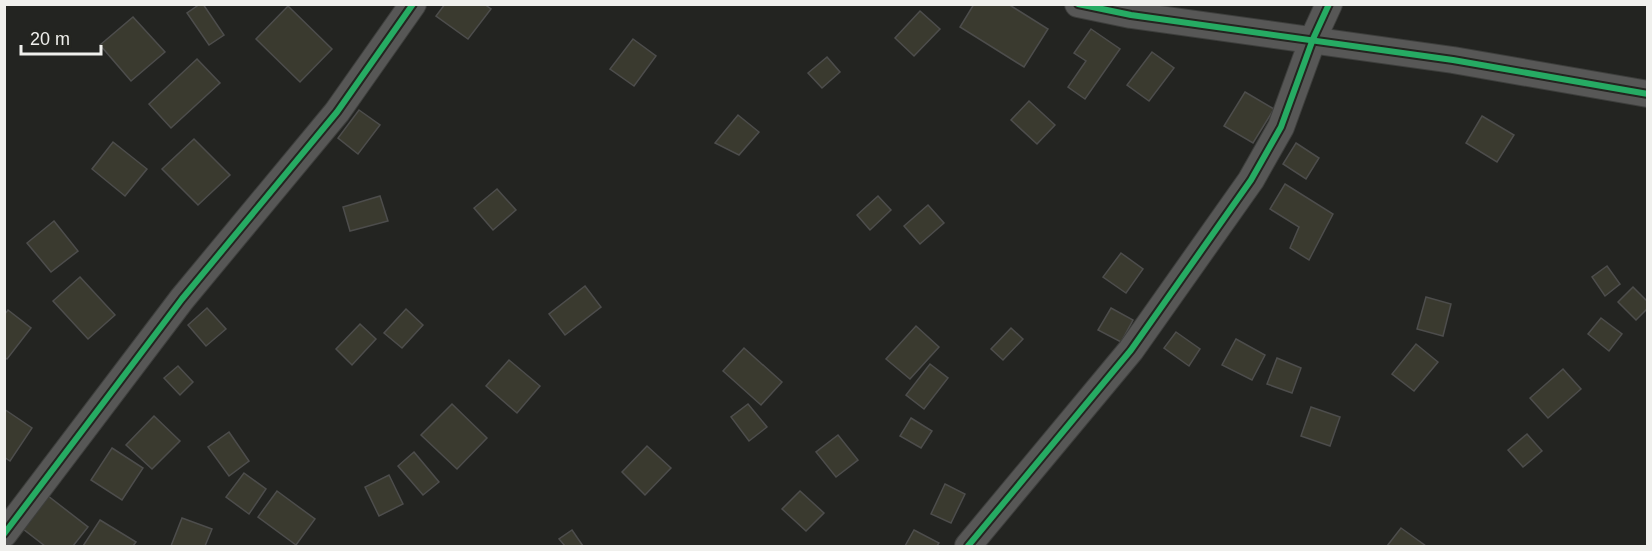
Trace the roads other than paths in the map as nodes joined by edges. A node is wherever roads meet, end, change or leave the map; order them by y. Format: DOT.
graph roads {
  1 [pos="413,4"];
  2 [pos="1078,4"];
  3 [pos="1329,4"];
  4 [pos="1313,39"];
  5 [pos="1647,94"];
  6 [pos="4,534"];
  7 [pos="968,546"];
  1 -- 6 [label="street"];
  2 -- 4 [label="street"];
  3 -- 4 [label="street"];
  4 -- 5 [label="street"];
  4 -- 7 [label="street"];
}
